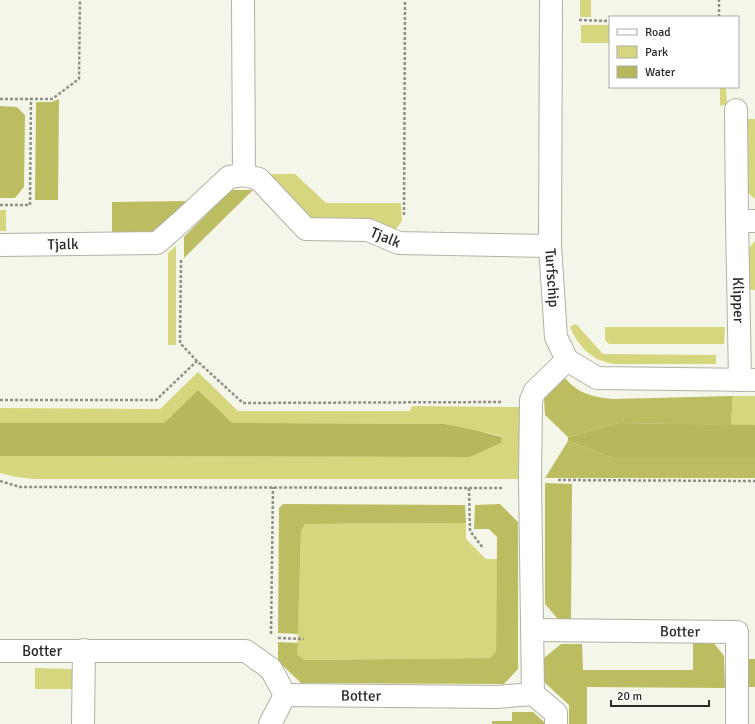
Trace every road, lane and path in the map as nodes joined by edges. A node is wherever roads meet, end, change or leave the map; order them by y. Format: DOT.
graph roads {
  1 [pos="80,0"];
  2 [pos="243,0"];
  3 [pos="405,0"];
  4 [pos="551,0"];
  5 [pos="719,0"];
  6 [pos="719,16"];
  7 [pos="0,99"];
  8 [pos="31,99"];
  9 [pos="736,110"];
  10 [pos="244,174"];
  11 [pos="0,205"];
  12 [pos="182,221"];
  13 [pos="746,221"];
  14 [pos="404,243"];
  15 [pos="0,246"];
  16 [pos="550,246"];
  17 [pos="567,360"];
  18 [pos="197,361"];
  19 [pos="748,380"];
  20 [pos="0,400"];
  21 [pos="531,400"];
  22 [pos="0,481"];
  23 [pos="755,481"];
  24 [pos="530,484"];
  25 [pos="272,487"];
  26 [pos="469,488"];
  27 [pos="483,548"];
  28 [pos="532,630"];
  29 [pos="304,638"];
  30 [pos="84,650"];
  31 [pos="0,651"];
  32 [pos="533,694"];
  33 [pos="285,695"];
  34 [pos="83,724"];
  35 [pos="270,724"];
  36 [pos="556,724"];
  37 [pos="737,724"];
  1 -- 8 [label="path"];
  2 -- 10 [label="street"];
  3 -- 14 [label="path"];
  4 -- 16 [label="street, Turfschip"];
  5 -- 6 [label="path"];
  7 -- 8 [label="path"];
  8 -- 11 [label="path"];
  9 -- 13 [label="street, Klipper"];
  10 -- 12 [label="street, Tjalk"];
  10 -- 14 [label="street, Tjalk"];
  12 -- 15 [label="street, Tjalk"];
  12 -- 18 [label="path"];
  13 -- 19 [label="street, Klipper"];
  14 -- 16 [label="street, Tjalk"];
  16 -- 17 [label="street, Turfschip"];
  17 -- 19 [label="street"];
  17 -- 21 [label="street"];
  18 -- 20 [label="path"];
  18 -- 21 [label="path"];
  21 -- 24 [label="street"];
  22 -- 25 [label="path"];
  23 -- 24 [label="path"];
  24 -- 26 [label="path"];
  24 -- 28 [label="street"];
  25 -- 26 [label="path"];
  25 -- 29 [label="path"];
  26 -- 27 [label="path"];
  28 -- 32 [label="street"];
  28 -- 37 [label="street, Botter"];
  30 -- 31 [label="street, Botter"];
  30 -- 33 [label="street, Botter"];
  30 -- 34 [label="street, Botter"];
  32 -- 33 [label="street, Botter"];
  32 -- 36 [label="street"];
  33 -- 35 [label="street"];
}
